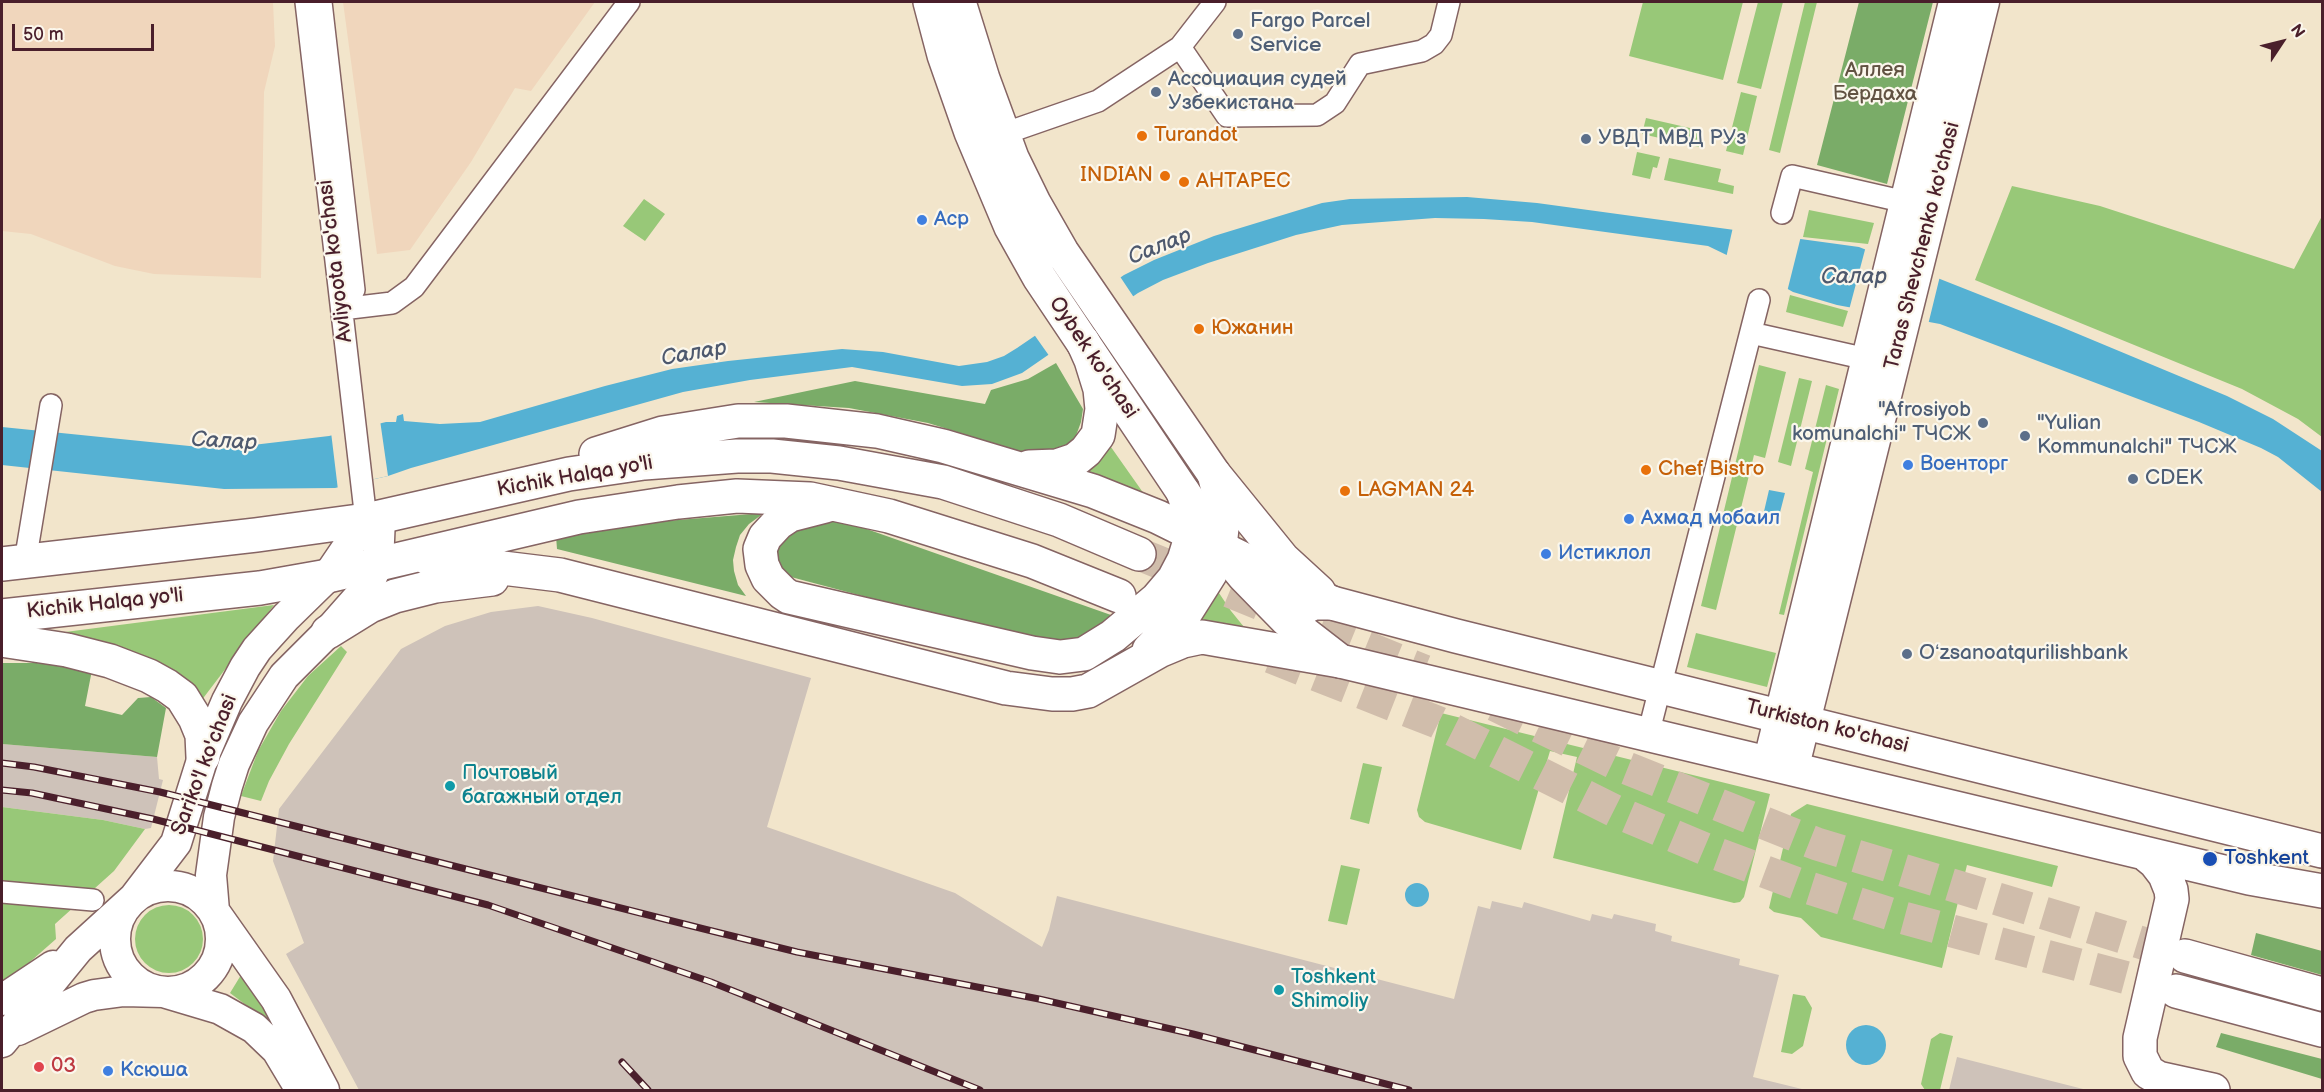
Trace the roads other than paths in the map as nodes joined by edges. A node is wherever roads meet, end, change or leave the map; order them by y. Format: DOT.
graph roads {
  1 [pos="306,2"];
  2 [pos="321,2"];
  3 [pos="629,2"];
  4 [pos="930,2"];
  5 [pos="959,2"];
  6 [pos="1215,2"];
  7 [pos="1449,2"];
  8 [pos="1954,2"];
  9 [pos="1984,2"];
  10 [pos="319,47"];
  11 [pos="1180,47"];
  12 [pos="1003,134"];
  13 [pos="1782,213"];
  14 [pos="1916,216"];
  15 [pos="1759,300"];
  16 [pos="349,308"];
  17 [pos="1751,333"];
  18 [pos="1083,342"];
  19 [pos="1880,344"];
  20 [pos="51,405"];
  21 [pos="988,459"];
  22 [pos="569,474"];
  23 [pos="1214,474"];
  24 [pos="440,504"];
  25 [pos="842,504"];
  26 [pos="579,517"];
  27 [pos="373,518"];
  28 [pos="1206,541"];
  29 [pos="1139,554"];
  30 [pos="410,556"];
  31 [pos="13,563"];
  32 [pos="378,564"];
  33 [pos="560,575"];
  34 [pos="328,576"];
  35 [pos="1119,596"];
  36 [pos="1332,603"];
  37 [pos="2,616"];
  38 [pos="328,632"];
  39 [pos="1304,634"];
  40 [pos="2,640"];
  41 [pos="1340,661"];
  42 [pos="1134,663"];
  43 [pos="1661,687"];
  44 [pos="1792,718"];
  45 [pos="1648,735"];
  46 [pos="203,758"];
  47 [pos="1780,767"];
  48 [pos="2322,851"];
  49 [pos="2144,854"];
  50 [pos="2249,879"];
  51 [pos="2322,891"];
  52 [pos="2,892"];
  53 [pos="134,898"];
  54 [pos="93,900"];
  55 [pos="2322,905"];
  56 [pos="214,911"];
  57 [pos="78,949"];
  58 [pos="2185,956"];
  59 [pos="2176,991"];
  60 [pos="163,992"];
  61 [pos="2322,994"];
  62 [pos="2,1000"];
  63 [pos="2322,1030"];
  64 [pos="4,1038"];
  65 [pos="301,1090"];
  66 [pos="324,1090"];
  67 [pos="2213,1090"];
  1 -- 10 [label="street, Avliyoota ko'chasi"];
  2 -- 10 [label="street, Avliyoota ko'chasi"];
  3 -- 16 [label="street"];
  4 -- 18 [label="main road, Oybek ko'chasi"];
  5 -- 12 [label="main road, Oybek ko'chasi"];
  6 -- 11 [label="street"];
  7 -- 11 [label="street"];
  8 -- 14 [label="main road, Taras Shevchenko ko'chasi"];
  9 -- 14 [label="main road, Taras Shevchenko ko'chasi"];
  10 -- 16 [label="street, Avliyoota ko'chasi"];
  11 -- 12 [label="street"];
  12 -- 23 [label="main road, Oybek ko'chasi"];
  13 -- 14 [label="street"];
  14 -- 19 [label="main road, Taras Shevchenko ko'chasi"];
  15 -- 17 [label="street"];
  16 -- 27 [label="street, Avliyoota ko'chasi"];
  17 -- 19 [label="street"];
  17 -- 43 [label="street"];
  18 -- 21 [label="main road"];
  18 -- 28 [label="main road, Oybek ko'chasi"];
  19 -- 44 [label="main road, Taras Shevchenko ko'chasi"];
  20 -- 31 [label="street"];
  21 -- 24 [label="main road"];
  21 -- 28 [label="main road"];
  22 -- 24 [label="main road, Kichik Halqa yo'li"];
  22 -- 26 [label="main road"];
  22 -- 29 [label="main road, Kichik Halqa yo'li"];
  23 -- 28 [label="main road"];
  23 -- 36 [label="main road, Oybek ko'chasi"];
  24 -- 27 [label="main road, Kichik Halqa yo'li"];
  25 -- 26 [label="main road, Kichik Halqa yo'li"];
  25 -- 28 [label="main road"];
  25 -- 35 [label="main road, Kichik Halqa yo'li"];
  26 -- 30 [label="main road, Kichik Halqa yo'li"];
  27 -- 31 [label="main road, Kichik Halqa yo'li"];
  27 -- 32 [label="main road"];
  27 -- 34 [label="main road, Sariko'l ko'chasi"];
  28 -- 36 [label="main road"];
  28 -- 39 [label="main road, Oybek ko'chasi"];
  28 -- 42 [label="main road"];
  30 -- 32 [label="main road, Kichik Halqa yo'li"];
  30 -- 33 [label="main road"];
  32 -- 34 [label="main road, Kichik Halqa yo'li"];
  32 -- 38 [label="main road, Sariko'l ko'chasi"];
  33 -- 38 [label="main road"];
  33 -- 42 [label="main road"];
  34 -- 37 [label="main road, Kichik Halqa yo'li"];
  34 -- 46 [label="main road, Sariko'l ko'chasi"];
  36 -- 39 [label="main road"];
  36 -- 43 [label="main road, Turkiston ko'chasi"];
  38 -- 56 [label="main road, Sariko'l ko'chasi"];
  39 -- 41 [label="main road, Oybek ko'chasi"];
  40 -- 46 [label="main road"];
  41 -- 42 [label="main road"];
  41 -- 45 [label="main road"];
  43 -- 44 [label="main road, Turkiston ko'chasi"];
  43 -- 45 [label="street"];
  44 -- 47 [label="main road, Taras Shevchenko ko'chasi"];
  44 -- 48 [label="main road, Turkiston ko'chasi"];
  45 -- 47 [label="main road"];
  46 -- 53 [label="main road, Sariko'l ko'chasi"];
  47 -- 49 [label="main road"];
  49 -- 50 [label="main road"];
  49 -- 67 [label="main road"];
  50 -- 51 [label="main road"];
  50 -- 55 [label="street"];
  52 -- 54 [label="street"];
  53 -- 56 [label="main road"];
  53 -- 57 [label="main road, Sariko'l ko'chasi"];
  53 -- 60 [label="main road"];
  56 -- 60 [label="main road"];
  56 -- 66 [label="main road"];
  57 -- 62 [label="main road"];
  57 -- 64 [label="main road, Sariko'l ko'chasi"];
  58 -- 61 [label="main road"];
  59 -- 63 [label="main road"];
  60 -- 64 [label="main road, Sariko'l ko'chasi"];
  60 -- 65 [label="main road"];
}
